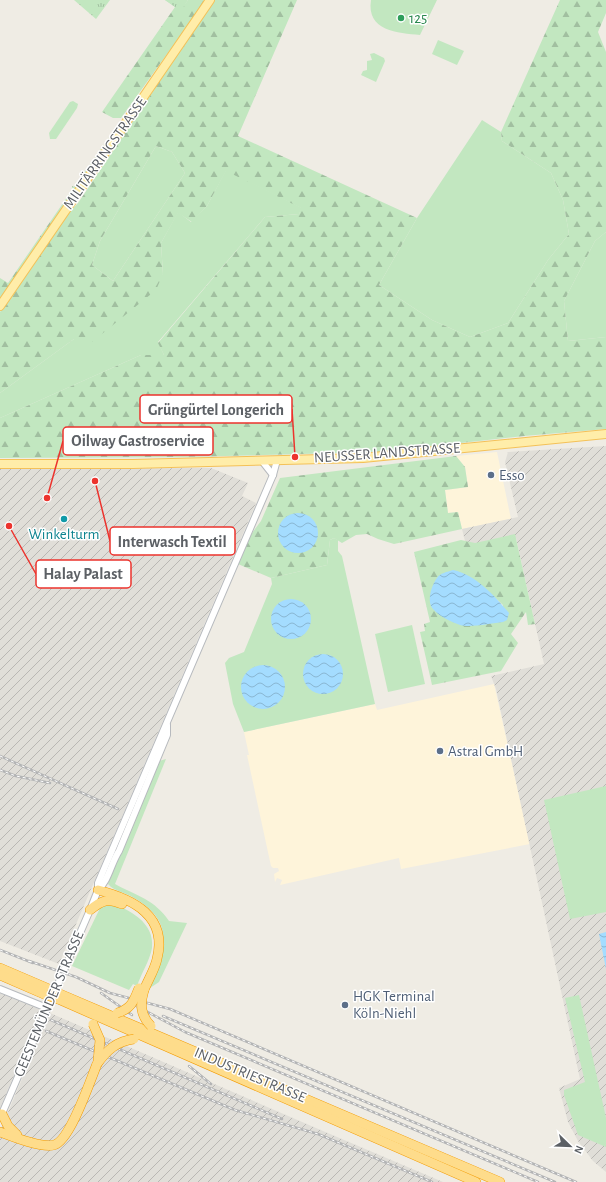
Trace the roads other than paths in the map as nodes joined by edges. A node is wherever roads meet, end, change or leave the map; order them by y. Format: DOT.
graph roads {
  1 [pos="210,0"];
  2 [pos="0,306"];
  3 [pos="606,434"];
  4 [pos="277,460"];
  5 [pos="287,460"];
  6 [pos="262,461"];
  7 [pos="0,464"];
  8 [pos="273,474"];
  9 [pos="98,890"];
  10 [pos="112,899"];
  11 [pos="90,910"];
  12 [pos="0,968"];
  13 [pos="0,975"];
  14 [pos="142,988"];
  15 [pos="0,989"];
  16 [pos="48,992"];
  17 [pos="77,1004"];
  18 [pos="47,1008"];
  19 [pos="174,1050"];
  20 [pos="206,1056"];
  21 [pos="97,1064"];
  22 [pos="1,1116"];
  23 [pos="0,1126"];
  24 [pos="9,1136"];
  25 [pos="476,1182"];
  26 [pos="500,1182"];
  1 -- 2 [label="main road, MILITÄRRINGSTRASSE"];
  3 -- 5 [label="main road, NEUSSER LANDSTRASSE"];
  4 -- 5 [label="main road, NEUSSER LANDSTRASSE"];
  4 -- 6 [label="main road, NEUSSER LANDSTRASSE"];
  4 -- 8 [label="street, GEESTEMÜNDER STRASSE"];
  5 -- 8 [label="street"];
  6 -- 7 [label="main road, NEUSSER LANDSTRASSE"];
  6 -- 8 [label="street"];
  8 -- 9 [label="street, GEESTEMÜNDER STRASSE"];
  9 -- 10 [label="highway"];
  9 -- 11 [label="street, GEESTEMÜNDER STRASSE"];
  9 -- 14 [label="highway"];
  10 -- 11 [label="highway"];
  10 -- 14 [label="highway"];
  11 -- 18 [label="street, GEESTEMÜNDER STRASSE"];
  12 -- 16 [label="highway, INDUSTRIESTRASSE"];
  13 -- 16 [label="highway, INDUSTRIESTRASSE"];
  14 -- 17 [label="highway, bridge"];
  14 -- 20 [label="highway, bridge"];
  15 -- 18 [label="street"];
  16 -- 17 [label="highway, INDUSTRIESTRASSE"];
  17 -- 19 [label="highway, INDUSTRIESTRASSE"];
  17 -- 20 [label="highway, INDUSTRIESTRASSE"];
  17 -- 21 [label="highway, bridge"];
  18 -- 22 [label="street, GEESTEMÜNDER STRASSE"];
  19 -- 21 [label="highway, bridge"];
  19 -- 25 [label="highway, INDUSTRIESTRASSE"];
  20 -- 26 [label="highway, INDUSTRIESTRASSE"];
  21 -- 24 [label="highway"];
  22 -- 24 [label="highway"];
  23 -- 24 [label="highway"];
}
